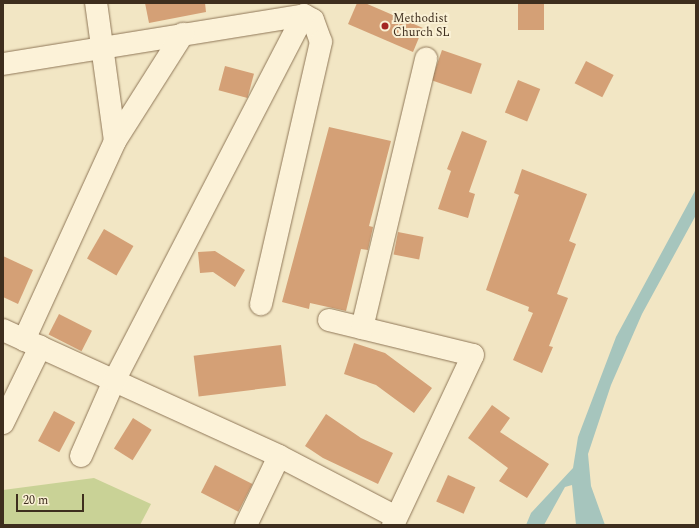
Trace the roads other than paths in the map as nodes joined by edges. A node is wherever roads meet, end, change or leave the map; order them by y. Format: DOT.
graph roads {
  1 [pos="96,3"];
  2 [pos="304,15"];
  3 [pos="183,34"];
  4 [pos="103,47"];
  5 [pos="426,59"];
  6 [pos="5,66"];
  7 [pos="116,141"];
  8 [pos="261,304"];
  9 [pos="329,320"];
  10 [pos="362,328"];
  11 [pos="3,330"];
  12 [pos="32,343"];
  13 [pos="114,381"];
  14 [pos="3,423"];
  15 [pos="81,456"];
  16 [pos="279,456"];
  17 [pos="394,521"];
  18 [pos="246,525"];
  1 -- 4 [label="street"];
  2 -- 3 [label="street"];
  2 -- 8 [label="street"];
  2 -- 13 [label="street"];
  3 -- 4 [label="street"];
  3 -- 7 [label="street"];
  4 -- 6 [label="street"];
  4 -- 7 [label="street"];
  5 -- 10 [label="street"];
  7 -- 12 [label="street"];
  9 -- 10 [label="street"];
  10 -- 17 [label="street"];
  11 -- 12 [label="street"];
  12 -- 13 [label="street"];
  12 -- 14 [label="street"];
  13 -- 15 [label="street"];
  13 -- 16 [label="street"];
  16 -- 17 [label="street"];
  16 -- 18 [label="street"];
}
